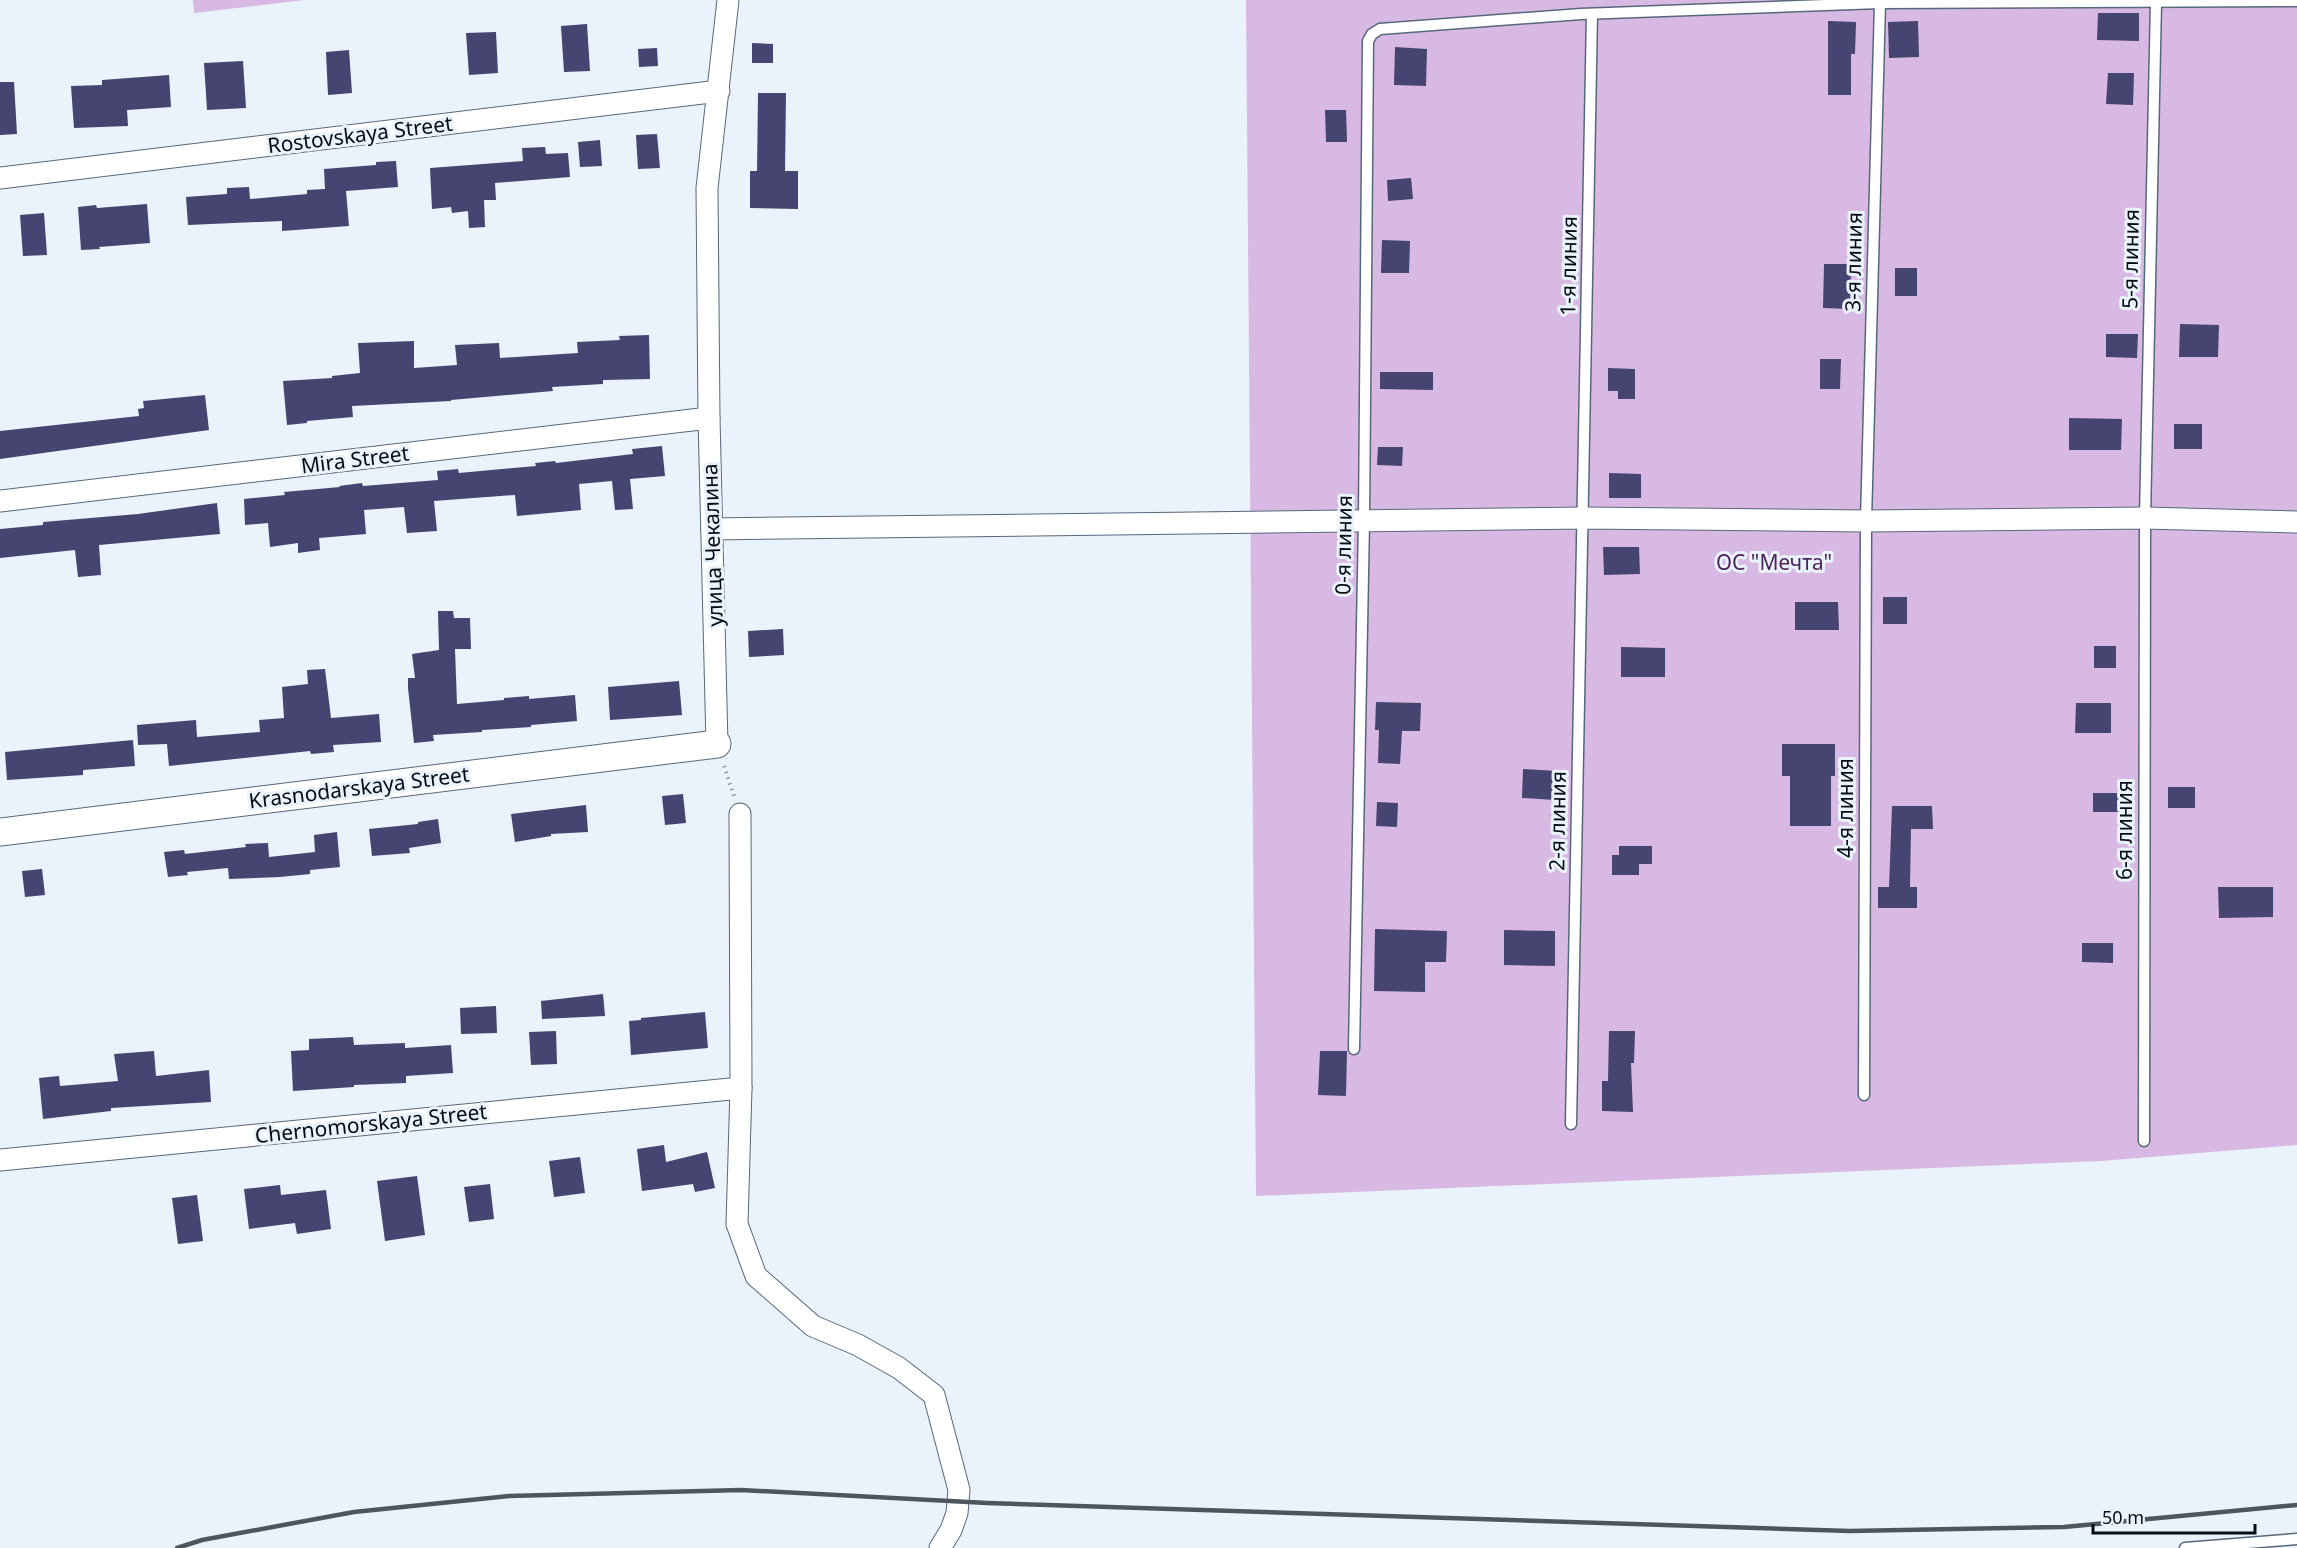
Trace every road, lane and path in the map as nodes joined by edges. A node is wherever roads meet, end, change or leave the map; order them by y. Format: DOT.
graph roads {
  1 [pos="728,0"];
  2 [pos="2297,1"];
  3 [pos="2156,2"];
  4 [pos="1880,3"];
  5 [pos="1592,14"];
  6 [pos="719,92"];
  7 [pos="0,178"];
  8 [pos="709,418"];
  9 [pos="0,501"];
  10 [pos="1584,518"];
  11 [pos="2145,518"];
  12 [pos="1364,521"];
  13 [pos="1866,521"];
  14 [pos="2297,522"];
  15 [pos="712,528"];
  16 [pos="717,744"];
  17 [pos="740,814"];
  18 [pos="0,832"];
  19 [pos="1354,1049"];
  20 [pos="741,1088"];
  21 [pos="1864,1095"];
  22 [pos="1570,1124"];
  23 [pos="2144,1142"];
  24 [pos="0,1160"];
  25 [pos="2297,1539"];
  26 [pos="940,1548"];
  27 [pos="2186,1548"];
  1 -- 6 [label="street, улица Чекалина"];
  2 -- 3 [label="lane"];
  3 -- 4 [label="lane"];
  3 -- 11 [label="lane, 5-я линия"];
  4 -- 5 [label="lane"];
  4 -- 13 [label="lane, 3-я линия"];
  5 -- 10 [label="lane, 1-я линия"];
  5 -- 12 [label="lane, 0-я линия"];
  6 -- 7 [label="street, Rostovskaya Street"];
  6 -- 8 [label="street, улица Чекалина"];
  8 -- 9 [label="street, Mira Street"];
  8 -- 15 [label="street, улица Чекалина"];
  10 -- 12 [label="street"];
  10 -- 13 [label="street"];
  10 -- 22 [label="lane, 2-я линия"];
  11 -- 13 [label="street"];
  11 -- 14 [label="street"];
  11 -- 23 [label="lane, 6-я линия"];
  12 -- 15 [label="street"];
  12 -- 19 [label="lane, 0-я линия"];
  13 -- 21 [label="lane, 4-я линия"];
  15 -- 16 [label="street, улица Чекалина"];
  16 -- 17 [label="path"];
  16 -- 18 [label="street, Krasnodarskaya Street"];
  17 -- 20 [label="street"];
  20 -- 24 [label="street, Chernomorskaya Street"];
  20 -- 26 [label="street"];
  25 -- 27 [label="lane"];
}
